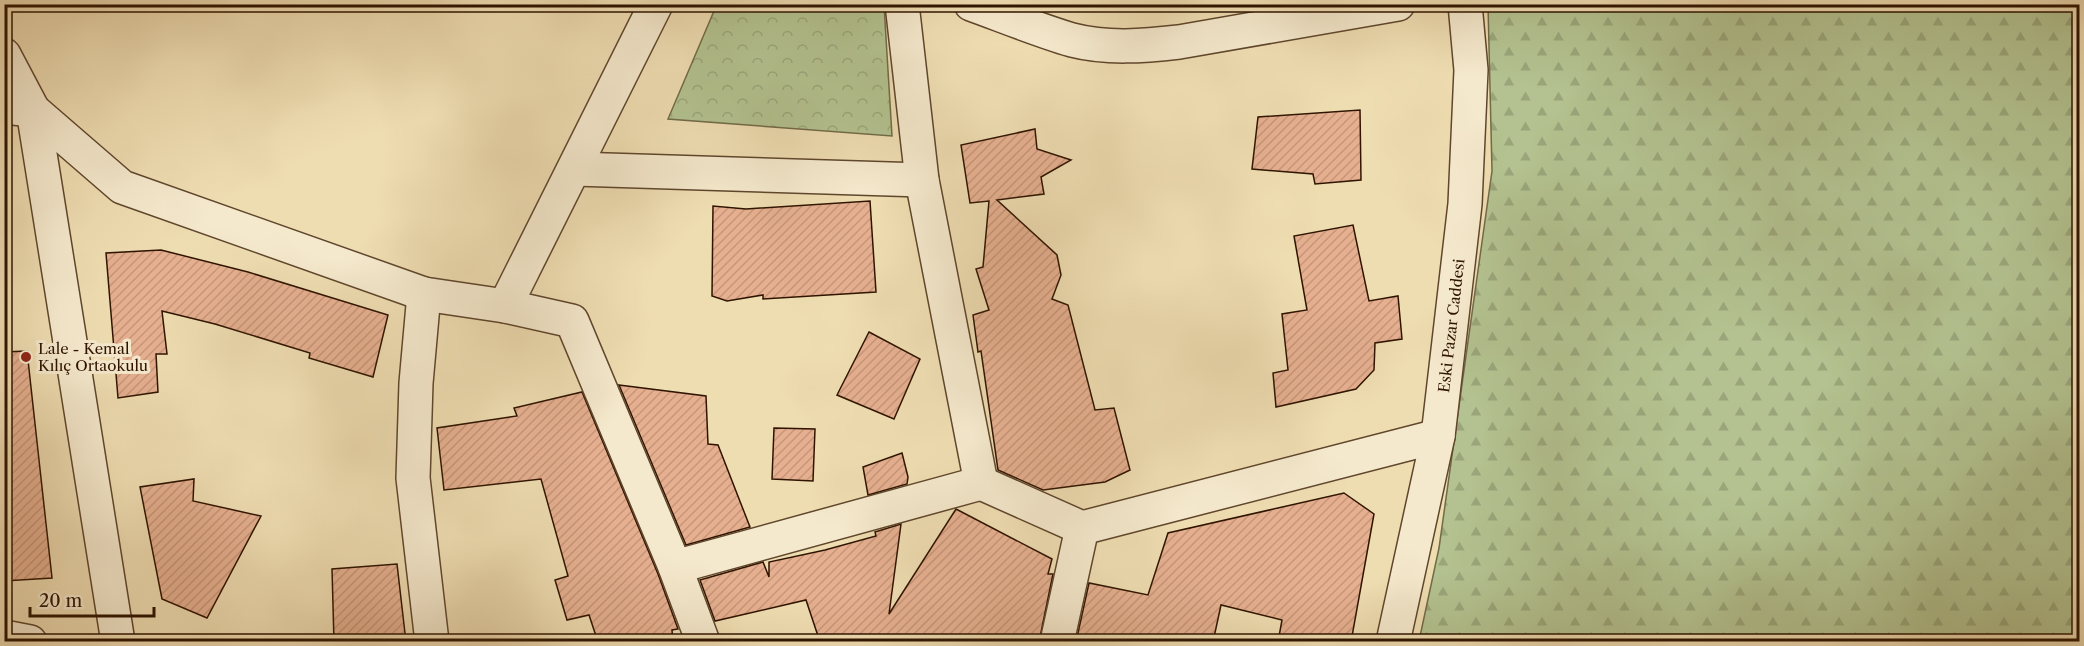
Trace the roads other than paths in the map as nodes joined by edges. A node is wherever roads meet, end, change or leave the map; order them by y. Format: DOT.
graph roads {
  1 [pos="656,4"];
  2 [pos="902,4"];
  3 [pos="971,4"];
  4 [pos="1398,4"];
  5 [pos="1465,4"];
  6 [pos="4,55"];
  7 [pos="19,109"];
  8 [pos="575,169"];
  9 [pos="922,180"];
  10 [pos="424,294"];
  11 [pos="505,306"];
  12 [pos="1438,436"];
  13 [pos="981,483"];
  14 [pos="1082,528"];
  15 [pos="675,567"];
  16 [pos="4,637"];
  17 [pos="30,642"];
  18 [pos="118,642"];
  19 [pos="432,642"];
  20 [pos="703,642"];
  21 [pos="1057,642"];
  22 [pos="1393,642"];
  1 -- 8 [label="street"];
  2 -- 9 [label="street"];
  3 -- 4 [label="street"];
  5 -- 12 [label="street, Eski Pazar Caddesi"];
  6 -- 7 [label="street"];
  7 -- 10 [label="street"];
  7 -- 18 [label="street"];
  8 -- 9 [label="street"];
  8 -- 11 [label="street"];
  9 -- 13 [label="street"];
  10 -- 11 [label="street"];
  10 -- 19 [label="street"];
  11 -- 15 [label="street"];
  12 -- 14 [label="street"];
  12 -- 22 [label="street, Eski Pazar Caddesi"];
  13 -- 14 [label="street"];
  13 -- 15 [label="street"];
  14 -- 21 [label="street"];
  15 -- 20 [label="street"];
  16 -- 17 [label="street"];
}
